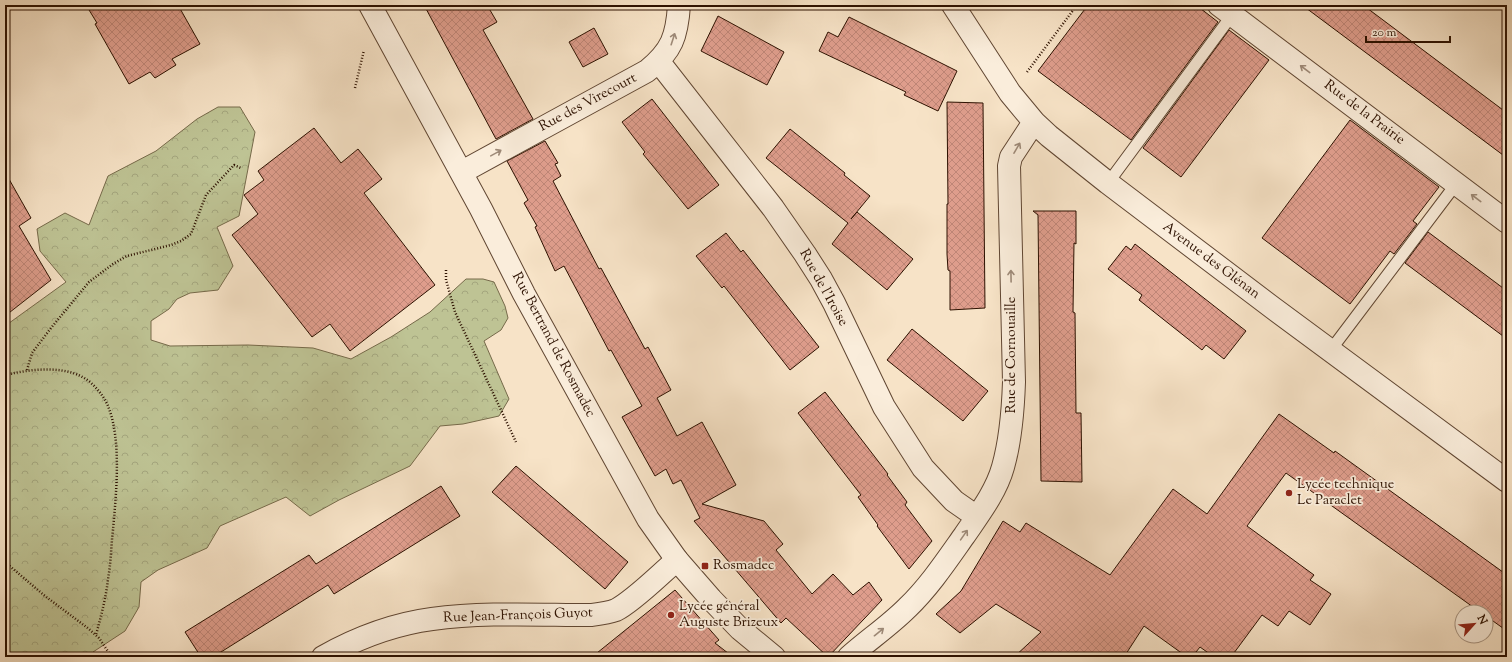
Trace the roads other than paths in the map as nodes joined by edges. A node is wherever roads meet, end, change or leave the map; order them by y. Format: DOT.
graph roads {
  1 [pos="370,5"];
  2 [pos="679,5"];
  3 [pos="953,5"];
  4 [pos="1226,10"];
  5 [pos="659,62"];
  6 [pos="1034,122"];
  7 [pos="462,172"];
  8 [pos="1108,183"];
  9 [pos="1456,184"];
  10 [pos="1507,222"];
  11 [pos="1330,351"];
  12 [pos="1507,481"];
  13 [pos="977,517"];
  14 [pos="677,560"];
  15 [pos="324,657"];
  16 [pos="774,657"];
  17 [pos="849,657"];
  1 -- 7 [label="street, Rue Bertrand de Rosmadec"];
  5 -- 2 [label="street, Rue des Virecourt, one-way"];
  3 -- 6 [label="street, Avenue des Glénan"];
  4 -- 8 [label="lane"];
  9 -- 4 [label="street, Rue de la Prairie, one-way"];
  7 -- 5 [label="street, Rue des Virecourt, one-way"];
  5 -- 13 [label="street, Rue de l'Iroise"];
  6 -- 8 [label="street, Avenue des Glénan"];
  13 -- 6 [label="street, Rue de Cornouaille, one-way"];
  7 -- 14 [label="street, Rue Bertrand de Rosmadec"];
  8 -- 11 [label="street, Avenue des Glénan"];
  10 -- 9 [label="street, Rue de la Prairie, one-way"];
  9 -- 11 [label="lane"];
  11 -- 12 [label="street, Avenue des Glénan"];
  17 -- 13 [label="street, Rue de Cornouaille, one-way"];
  14 -- 15 [label="street, Rue Jean-François Guyot"];
  14 -- 16 [label="street, Rue Bertrand de Rosmadec"];
}
